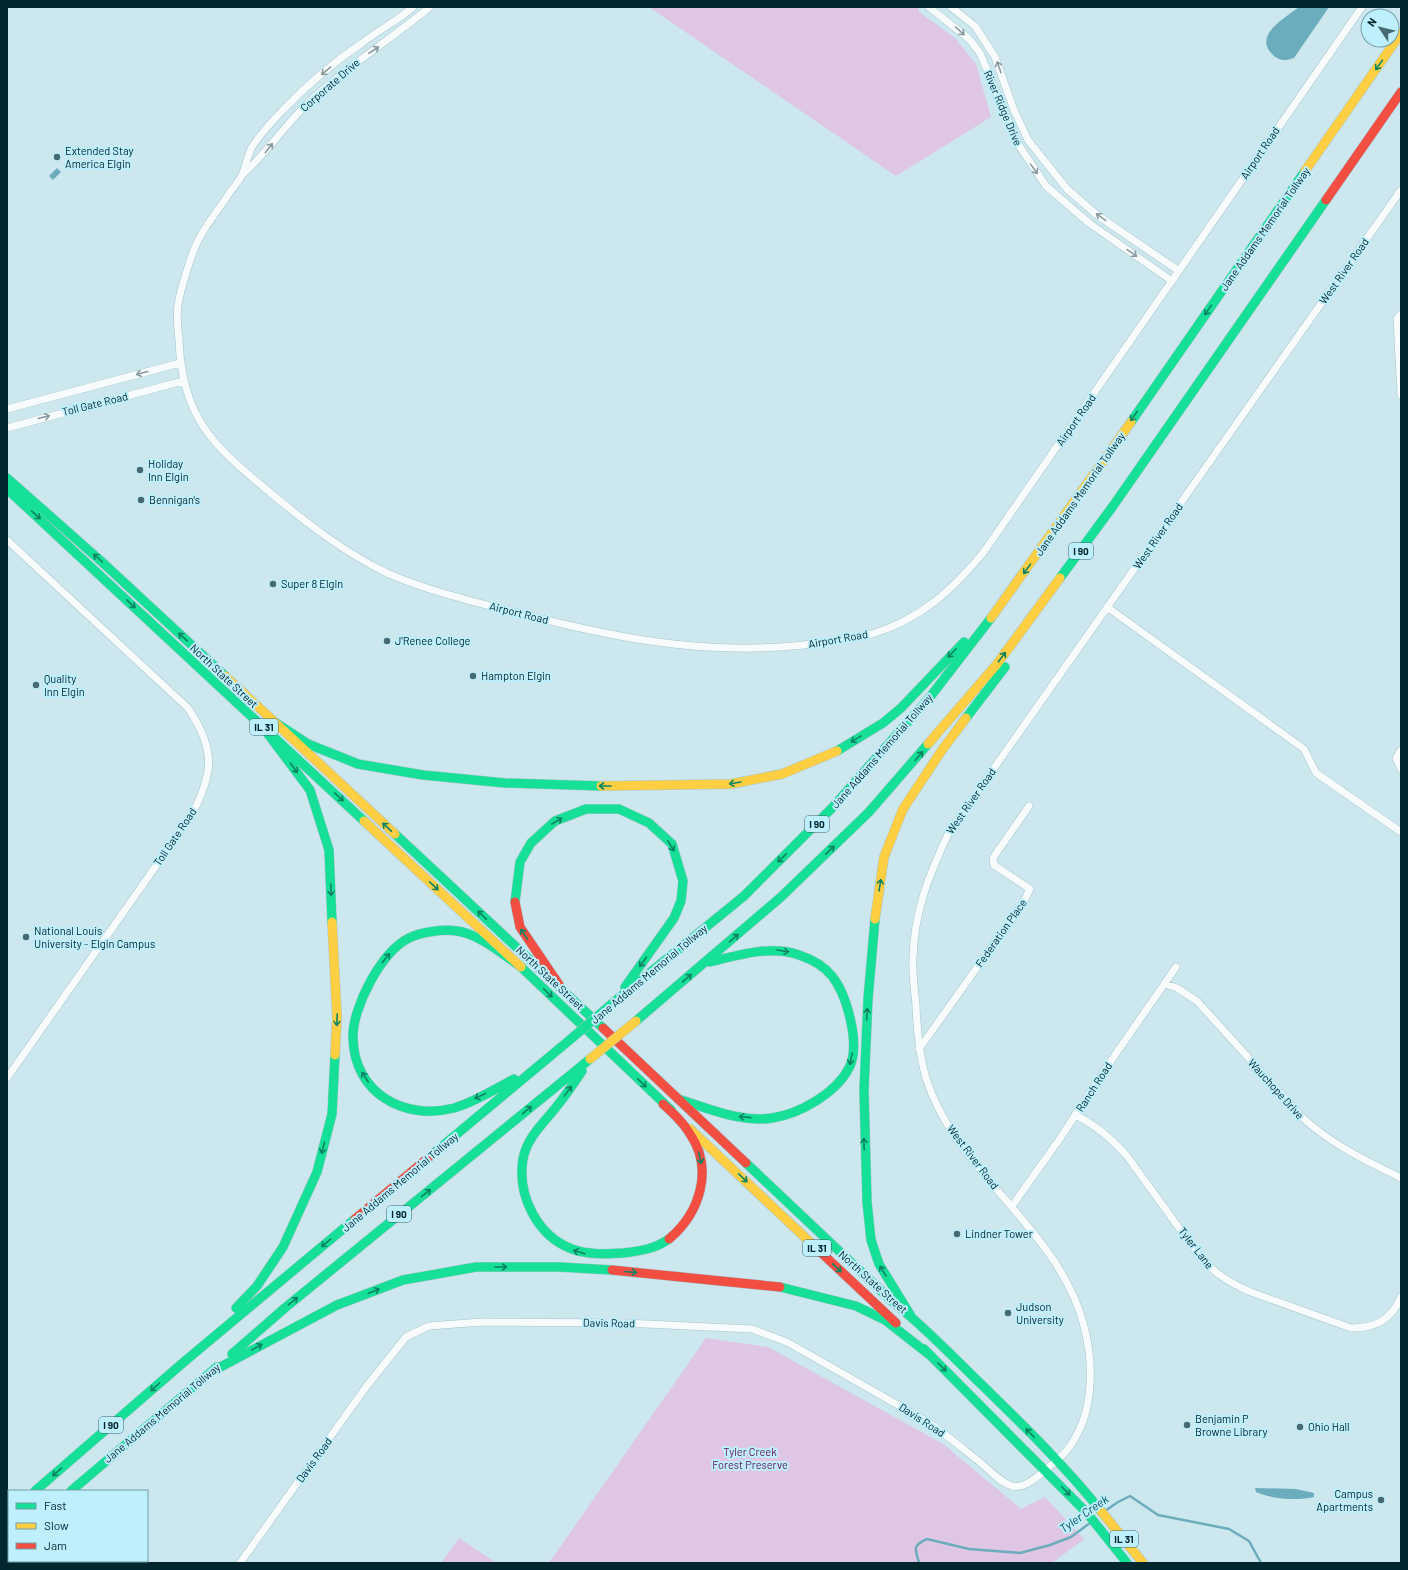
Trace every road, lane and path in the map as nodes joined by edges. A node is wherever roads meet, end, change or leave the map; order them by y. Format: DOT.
graph roads {
  1 [pos="413,7"];
  2 [pos="430,7"];
  3 [pos="929,7"];
  4 [pos="951,7"];
  5 [pos="1362,7"];
  6 [pos="1401,33"];
  7 [pos="1401,92"];
  8 [pos="1033,148"];
  9 [pos="1023,154"];
  10 [pos="241,176"];
  11 [pos="1401,190"];
  12 [pos="1179,271"];
  13 [pos="1172,281"];
  14 [pos="1401,314"];
  15 [pos="180,363"];
  16 [pos="183,381"];
  17 [pos="1401,395"];
  18 [pos="7,409"];
  19 [pos="7,428"];
  20 [pos="7,478"];
  21 [pos="7,489"];
  22 [pos="7,540"];
  23 [pos="1082,550"];
  24 [pos="1107,607"];
  25 [pos="992,618"];
  26 [pos="273,722"];
  27 [pos="262,726"];
  28 [pos="1401,750"];
  29 [pos="1401,769"];
  30 [pos="1028,806"];
  31 [pos="1401,832"];
  32 [pos="704,964"];
  33 [pos="520,966"];
  34 [pos="1176,967"];
  35 [pos="1165,984"];
  36 [pos="562,989"];
  37 [pos="614,1002"];
  38 [pos="919,1049"];
  39 [pos="590,1058"];
  40 [pos="539,1065"];
  41 [pos="7,1076"];
  42 [pos="678,1099"];
  43 [pos="663,1104"];
  44 [pos="1075,1115"];
  45 [pos="1401,1178"];
  46 [pos="1012,1206"];
  47 [pos="1401,1297"];
  48 [pos="911,1316"];
  49 [pos="931,1356"];
  50 [pos="185,1361"];
  51 [pos="211,1372"];
  52 [pos="1057,1461"];
  53 [pos="1045,1470"];
  54 [pos="36,1490"];
  55 [pos="72,1490"];
  56 [pos="240,1563"];
  57 [pos="1127,1563"];
  58 [pos="1143,1563"];
  1 -- 10 [label="street, Corporate Drive, one-way"];
  10 -- 2 [label="street, Corporate Drive, one-way"];
  3 -- 9 [label="street, River Ridge Drive, one-way"];
  8 -- 4 [label="street, River Ridge Drive, one-way"];
  5 -- 12 [label="street, Airport Road"];
  6 -- 25 [label="main road, Jane Addams Memorial Tollway / I 90, one-way"];
  7 -- 23 [label="main road, Jane Addams Memorial Tollway / I 90"];
  8 -- 9 [label="street"];
  12 -- 8 [label="street, River Ridge Drive, one-way"];
  9 -- 13 [label="street, River Ridge Drive, one-way"];
  10 -- 15 [label="street, Corporate Drive"];
  11 -- 24 [label="street, West River Road"];
  12 -- 13 [label="street, Airport Road"];
  13 -- 16 [label="street, Airport Road"];
  14 -- 17 [label="street"];
  15 -- 16 [label="street, Airport Road"];
  15 -- 18 [label="street, Toll Gate Road, one-way"];
  19 -- 16 [label="street, Toll Gate Road, one-way"];
  26 -- 20 [label="main road, North State Street / IL 31, one-way"];
  21 -- 27 [label="main road, North State Street / IL 31, one-way"];
  22 -- 41 [label="street, Toll Gate Road"];
  32 -- 23 [label="main road, Jane Addams Memorial Tollway / I 90, one-way"];
  48 -- 23 [label="main road, one-way"];
  24 -- 31 [label="street"];
  24 -- 38 [label="street, West River Road"];
  25 -- 26 [label="main road, one-way"];
  25 -- 37 [label="main road, Jane Addams Memorial Tollway / I 90, one-way"];
  36 -- 26 [label="main road, North State Street / IL 31, one-way"];
  27 -- 33 [label="main road, North State Street / IL 31, one-way"];
  27 -- 50 [label="main road, one-way"];
  28 -- 29 [label="street"];
  30 -- 38 [label="street, Federation Place"];
  39 -- 32 [label="main road, Jane Addams Memorial Tollway / I 90, one-way, bridge"];
  32 -- 42 [label="main road, one-way"];
  40 -- 33 [label="main road, one-way"];
  33 -- 43 [label="main road, North State Street / IL 31, one-way"];
  34 -- 35 [label="street, Ranch Road"];
  35 -- 44 [label="street, Ranch Road"];
  35 -- 45 [label="street, Wauchope Drive"];
  36 -- 37 [label="main road, one-way"];
  36 -- 42 [label="main road, North State Street / IL 31"];
  37 -- 40 [label="main road, Jane Addams Memorial Tollway / I 90, bridge"];
  38 -- 46 [label="street, West River Road"];
  43 -- 39 [label="main road, one-way"];
  51 -- 39 [label="main road, Jane Addams Memorial Tollway / I 90, one-way"];
  40 -- 50 [label="main road, Jane Addams Memorial Tollway / I 90, one-way"];
  42 -- 48 [label="main road, North State Street / IL 31"];
  43 -- 49 [label="main road, North State Street / IL 31, one-way"];
  44 -- 46 [label="street, Ranch Road"];
  44 -- 47 [label="street, Tyler Lane"];
  46 -- 52 [label="street, West River Road"];
  52 -- 48 [label="main road, North State Street / IL 31, one-way"];
  51 -- 49 [label="main road, one-way"];
  49 -- 53 [label="main road, North State Street / IL 31, one-way"];
  50 -- 54 [label="main road, Jane Addams Memorial Tollway / I 90, one-way"];
  51 -- 55 [label="main road, Jane Addams Memorial Tollway / I 90"];
  52 -- 53 [label="street, West River Road"];
  52 -- 58 [label="main road, North State Street / IL 31"];
  53 -- 56 [label="street, Davis Road"];
  53 -- 57 [label="main road, North State Street / IL 31, one-way"];
}
